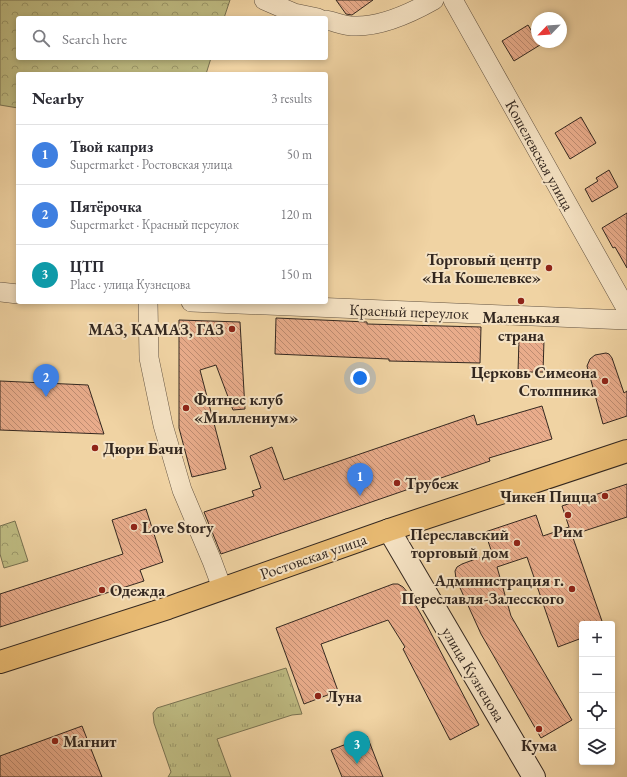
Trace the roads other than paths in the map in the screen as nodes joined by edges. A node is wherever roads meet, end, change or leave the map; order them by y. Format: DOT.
graph roads {
  1 [pos="264,0"];
  2 [pos="434,0"];
  3 [pos="453,0"];
  4 [pos="308,16"];
  5 [pos="328,20"];
  6 [pos="0,292"];
  7 [pos="16,294"];
  8 [pos="148,304"];
  9 [pos="239,304"];
  10 [pos="627,310"];
  11 [pos="627,320"];
  12 [pos="627,451"];
  13 [pos="389,530"];
  14 [pos="222,588"];
  15 [pos="0,662"];
  16 [pos="534,777"];
  1 -- 4 [label="street"];
  2 -- 5 [label="street"];
  3 -- 10 [label="street, Кошелевская улица"];
  6 -- 7 [label="street"];
  8 -- 14 [label="street"];
  9 -- 11 [label="street, Красный переулок"];
  12 -- 13 [label="main road, Ростовская улица"];
  13 -- 14 [label="main road, Ростовская улица"];
  13 -- 16 [label="street, улица Кузнецова"];
  14 -- 15 [label="main road, Ростовская улица"];
}
